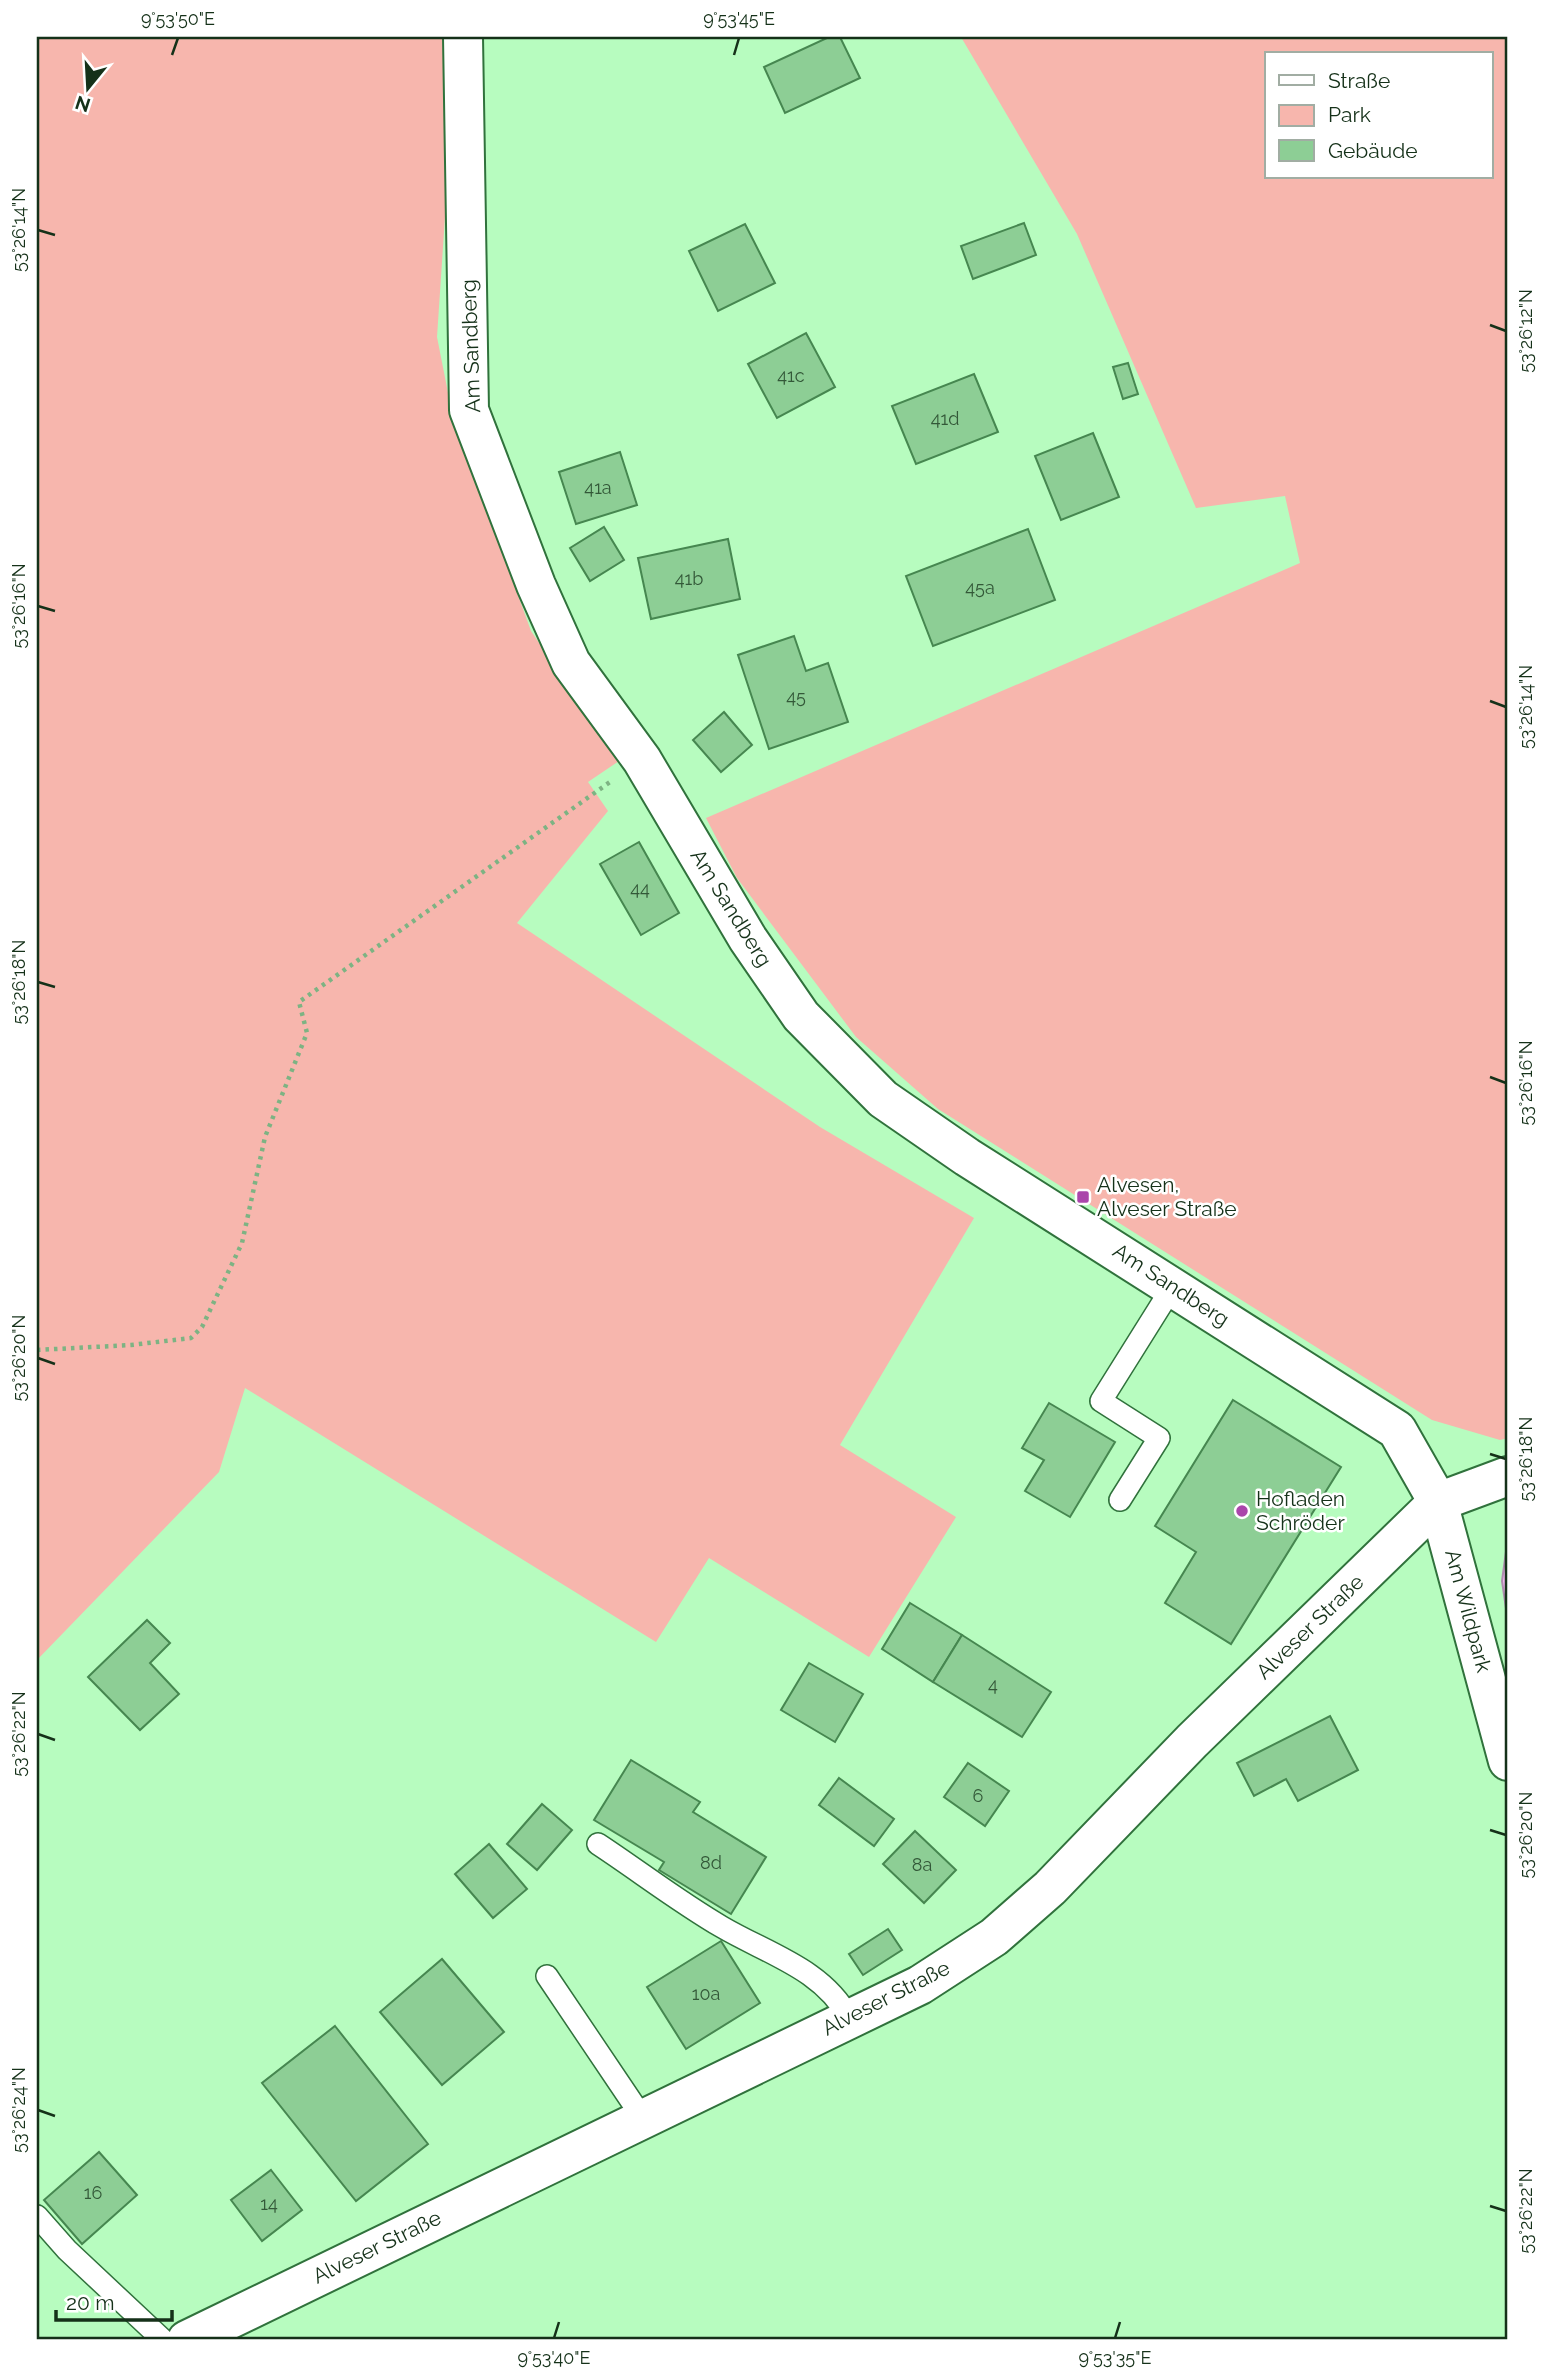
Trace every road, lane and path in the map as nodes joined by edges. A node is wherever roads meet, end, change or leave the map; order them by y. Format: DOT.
graph roads {
  1 [pos="463,37"];
  2 [pos="642,760"];
  3 [pos="1173,1286"];
  4 [pos="37,1350"];
  5 [pos="1508,1476"];
  6 [pos="1119,1500"];
  7 [pos="1438,1502"];
  8 [pos="1508,1761"];
  9 [pos="598,1844"];
  10 [pos="547,1976"];
  11 [pos="849,2018"];
  12 [pos="642,2117"];
  13 [pos="37,2216"];
  14 [pos="163,2340"];
  15 [pos="187,2340"];
  1 -- 2 [label="street, Am Sandberg"];
  2 -- 3 [label="street, Am Sandberg"];
  2 -- 4 [label="path"];
  3 -- 6 [label="lane"];
  3 -- 7 [label="street, Am Sandberg"];
  5 -- 7 [label="street, Alveser Straße"];
  7 -- 8 [label="street, Am Wildpark"];
  7 -- 11 [label="street, Alveser Straße"];
  9 -- 11 [label="lane"];
  10 -- 12 [label="lane"];
  11 -- 12 [label="street, Alveser Straße"];
  12 -- 15 [label="street, Alveser Straße"];
  13 -- 14 [label="lane"];
}
